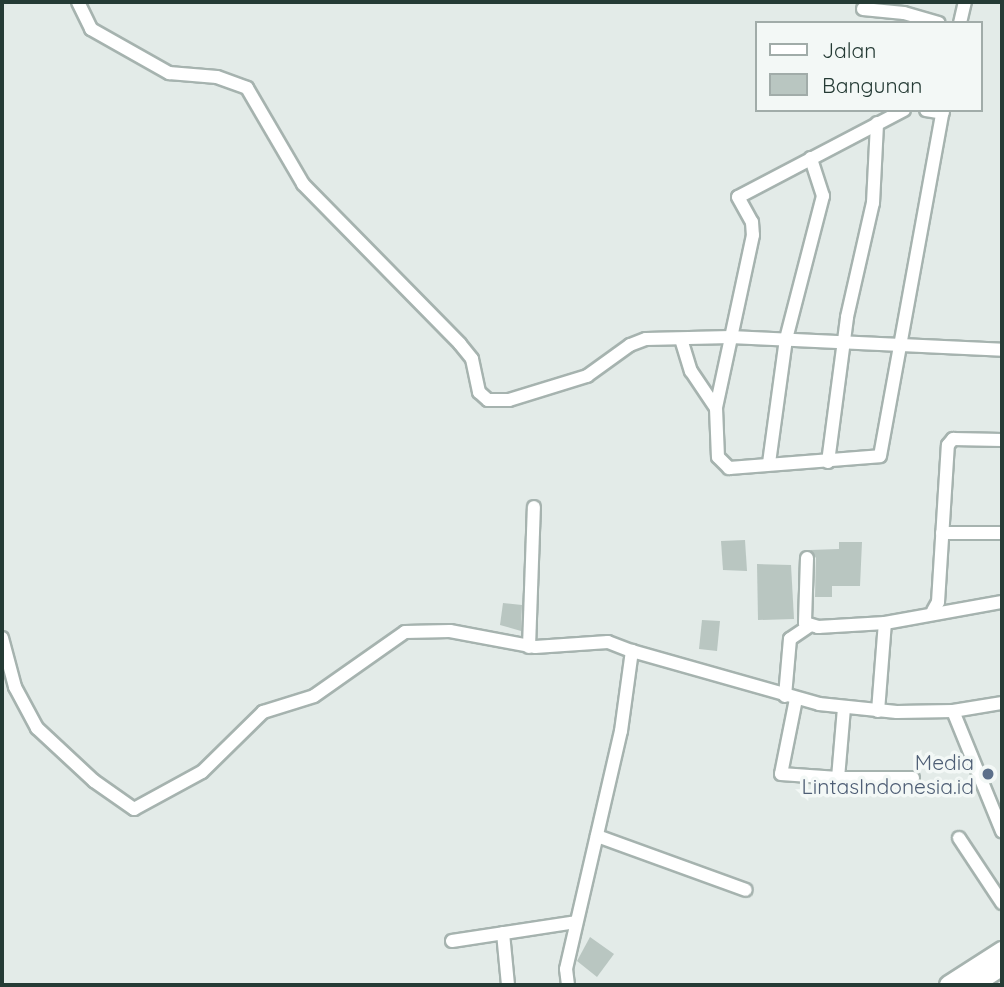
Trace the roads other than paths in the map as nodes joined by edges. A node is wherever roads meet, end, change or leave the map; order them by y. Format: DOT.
graph roads {
  1 [pos="78,2"];
  2 [pos="965,2"];
  3 [pos="863,9"];
  4 [pos="932,21"];
  5 [pos="960,21"];
  6 [pos="900,112"];
  7 [pos="943,112"];
  8 [pos="877,123"];
  9 [pos="811,158"];
  10 [pos="731,337"];
  11 [pos="681,339"];
  12 [pos="786,340"];
  13 [pos="844,342"];
  14 [pos="899,345"];
  15 [pos="1002,350"];
  16 [pos="716,408"];
  17 [pos="1002,439"];
  18 [pos="828,462"];
  19 [pos="769,463"];
  20 [pos="534,506"];
  21 [pos="942,533"];
  22 [pos="1002,533"];
  23 [pos="807,558"];
  24 [pos="1002,603"];
  25 [pos="933,611"];
  26 [pos="885,623"];
  27 [pos="809,626"];
  28 [pos="2,638"];
  29 [pos="528,646"];
  30 [pos="632,651"];
  31 [pos="790,697"];
  32 [pos="1002,703"];
  33 [pos="844,708"];
  34 [pos="953,710"];
  35 [pos="878,711"];
  36 [pos="838,778"];
  37 [pos="912,778"];
  38 [pos="999,815"];
  39 [pos="1002,831"];
  40 [pos="597,836"];
  41 [pos="959,838"];
  42 [pos="746,890"];
  43 [pos="1002,904"];
  44 [pos="576,922"];
  45 [pos="503,933"];
  46 [pos="453,941"];
  47 [pos="1002,951"];
  48 [pos="1002,966"];
  49 [pos="508,985"];
  50 [pos="568,985"];
  51 [pos="949,985"];
  52 [pos="973,985"];
  1 -- 11 [label="street"];
  2 -- 5 [label="street"];
  3 -- 4 [label="street"];
  6 -- 8 [label="street"];
  7 -- 14 [label="street"];
  8 -- 9 [label="street"];
  8 -- 13 [label="street"];
  9 -- 10 [label="street"];
  9 -- 12 [label="street"];
  10 -- 11 [label="street"];
  10 -- 12 [label="street"];
  10 -- 16 [label="street"];
  11 -- 16 [label="street"];
  12 -- 13 [label="street"];
  12 -- 19 [label="street"];
  13 -- 14 [label="street"];
  13 -- 18 [label="street"];
  14 -- 15 [label="street"];
  14 -- 18 [label="street"];
  16 -- 19 [label="street"];
  17 -- 21 [label="street"];
  18 -- 19 [label="street"];
  20 -- 29 [label="street"];
  21 -- 22 [label="street"];
  21 -- 25 [label="street"];
  23 -- 27 [label="street"];
  24 -- 25 [label="street"];
  25 -- 26 [label="street"];
  26 -- 27 [label="street"];
  26 -- 35 [label="street"];
  27 -- 31 [label="street"];
  28 -- 29 [label="street"];
  29 -- 30 [label="street"];
  30 -- 31 [label="street"];
  30 -- 40 [label="street"];
  31 -- 33 [label="street"];
  31 -- 36 [label="street"];
  32 -- 34 [label="street"];
  33 -- 35 [label="street"];
  33 -- 36 [label="street"];
  34 -- 35 [label="street"];
  34 -- 38 [label="street"];
  36 -- 37 [label="street"];
  38 -- 39 [label="street"];
  40 -- 42 [label="street"];
  40 -- 44 [label="street"];
  41 -- 43 [label="street"];
  44 -- 45 [label="street"];
  44 -- 50 [label="street"];
  45 -- 46 [label="street"];
  45 -- 49 [label="street"];
  47 -- 51 [label="main road"];
  48 -- 52 [label="main road"];
}
